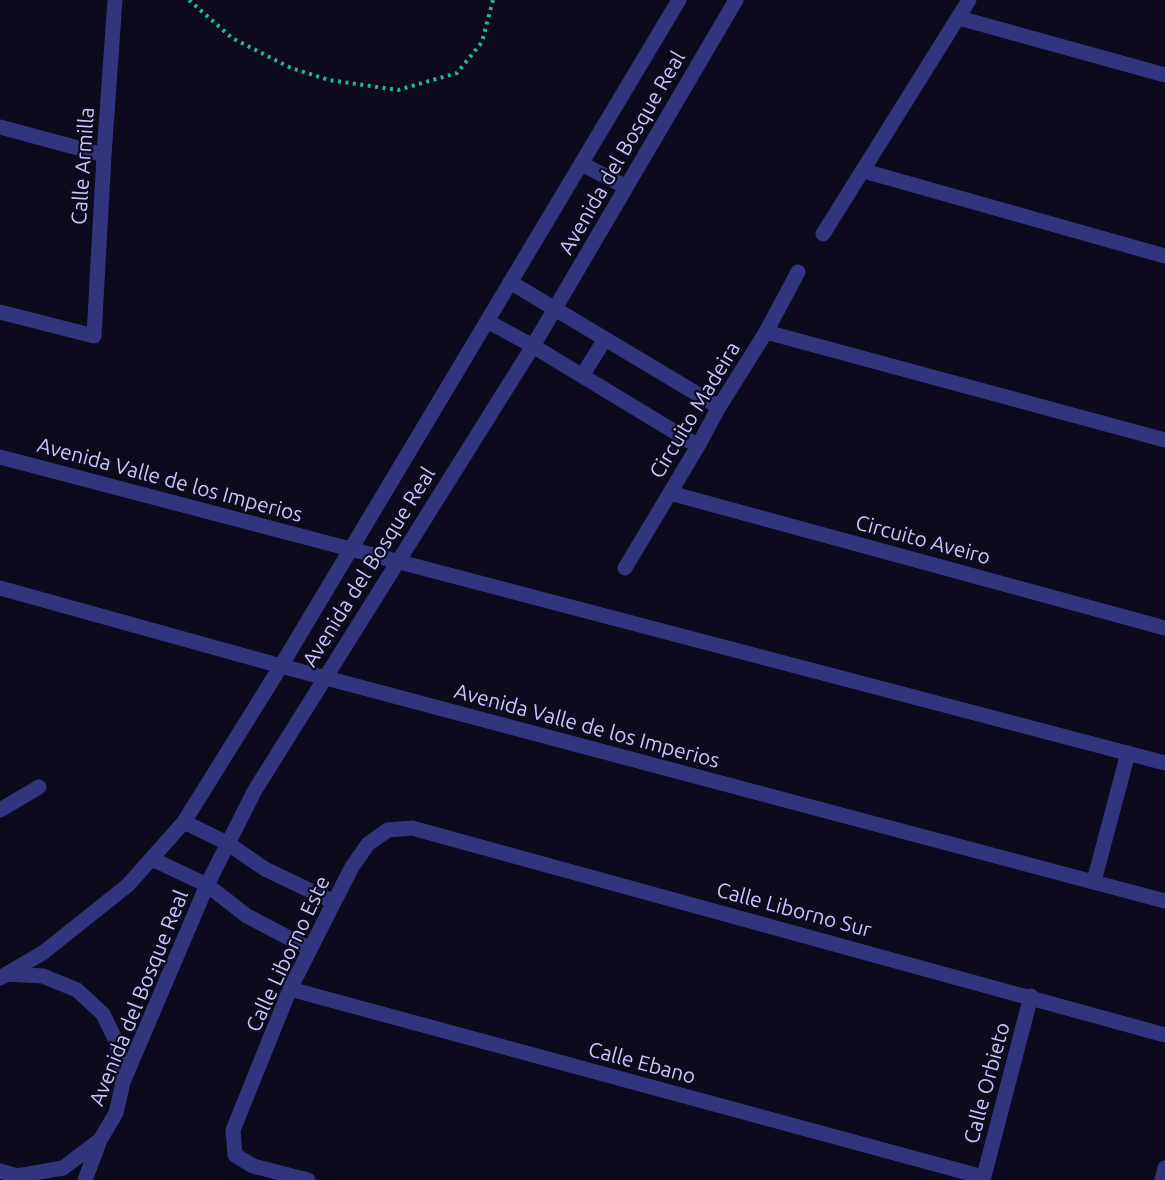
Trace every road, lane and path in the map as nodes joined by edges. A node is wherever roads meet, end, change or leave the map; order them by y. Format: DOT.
graph roads {
  1 [pos="116,0"];
  2 [pos="189,0"];
  3 [pos="494,0"];
  4 [pos="679,0"];
  5 [pos="736,0"];
  6 [pos="969,0"];
  7 [pos="959,18"];
  8 [pos="1165,75"];
  9 [pos="0,127"];
  10 [pos="104,155"];
  11 [pos="582,164"];
  12 [pos="864,171"];
  13 [pos="626,187"];
  14 [pos="824,234"];
  15 [pos="1165,256"];
  16 [pos="798,272"];
  17 [pos="510,282"];
  18 [pos="554,309"];
  19 [pos="0,312"];
  20 [pos="487,321"];
  21 [pos="766,332"];
  22 [pos="604,339"];
  23 [pos="533,346"];
  24 [pos="582,376"];
  25 [pos="719,407"];
  26 [pos="1165,440"];
  27 [pos="699,446"];
  28 [pos="0,457"];
  29 [pos="670,493"];
  30 [pos="350,548"];
  31 [pos="398,561"];
  32 [pos="625,568"];
  33 [pos="0,588"];
  34 [pos="1165,628"];
  35 [pos="281,666"];
  36 [pos="324,678"];
  37 [pos="1128,753"];
  38 [pos="1165,763"];
  39 [pos="39,787"];
  40 [pos="0,810"];
  41 [pos="184,822"];
  42 [pos="412,828"];
  43 [pos="227,843"];
  44 [pos="152,859"];
  45 [pos="1094,882"];
  46 [pos="207,885"];
  47 [pos="1165,901"];
  48 [pos="334,902"];
  49 [pos="310,949"];
  50 [pos="4,976"];
  51 [pos="290,989"];
  52 [pos="1031,996"];
  53 [pos="1165,1035"];
  54 [pos="123,1082"];
  55 [pos="100,1140"];
  56 [pos="1165,1168"];
  57 [pos="0,1171"];
  58 [pos="983,1178"];
  59 [pos="85,1180"];
  60 [pos="308,1180"];
  61 [pos="1162,1180"];
  1 -- 10 [label="street, Calle Armilla"];
  2 -- 3 [label="path"];
  4 -- 11 [label="street, Avenida del Bosque Real"];
  5 -- 13 [label="street, Avenida del Bosque Real"];
  6 -- 7 [label="street"];
  7 -- 8 [label="street"];
  7 -- 12 [label="street"];
  9 -- 10 [label="street"];
  10 -- 19 [label="street, Calle Armilla"];
  11 -- 13 [label="street"];
  11 -- 17 [label="street, Avenida del Bosque Real"];
  12 -- 14 [label="street"];
  12 -- 15 [label="street"];
  13 -- 18 [label="street, Avenida del Bosque Real"];
  16 -- 21 [label="street, Circuito Madeira"];
  17 -- 18 [label="street"];
  17 -- 20 [label="street, Avenida del Bosque Real"];
  18 -- 22 [label="street"];
  18 -- 23 [label="street, Avenida del Bosque Real"];
  20 -- 23 [label="street"];
  20 -- 30 [label="street, Avenida del Bosque Real"];
  21 -- 25 [label="street, Circuito Madeira"];
  21 -- 26 [label="street"];
  22 -- 24 [label="street"];
  22 -- 25 [label="street"];
  23 -- 24 [label="street"];
  23 -- 31 [label="street, Avenida del Bosque Real"];
  24 -- 27 [label="street"];
  25 -- 27 [label="street, Circuito Madeira"];
  27 -- 29 [label="street, Circuito Madeira"];
  28 -- 30 [label="street, Avenida Valle de los Imperios"];
  29 -- 32 [label="street, Circuito Madeira"];
  29 -- 34 [label="street, Circuito Aveiro"];
  30 -- 31 [label="street, Avenida Valle de los Imperios"];
  30 -- 35 [label="street, Avenida del Bosque Real"];
  31 -- 36 [label="street, Avenida del Bosque Real"];
  31 -- 37 [label="street, Avenida Valle de los Imperios"];
  33 -- 35 [label="street, Avenida Valle de los Imperios"];
  35 -- 36 [label="street, Avenida Valle de los Imperios"];
  35 -- 41 [label="street, Avenida del Bosque Real"];
  36 -- 43 [label="street, Avenida del Bosque Real"];
  36 -- 45 [label="street, Avenida Valle de los Imperios"];
  37 -- 38 [label="street, Avenida Valle de los Imperios"];
  37 -- 45 [label="street"];
  39 -- 40 [label="street"];
  41 -- 43 [label="street"];
  41 -- 44 [label="street, Avenida del Bosque Real"];
  42 -- 48 [label="street, Calle Liborno Este"];
  42 -- 52 [label="street, Calle Liborno Sur"];
  43 -- 46 [label="street, Avenida del Bosque Real"];
  43 -- 48 [label="street"];
  44 -- 46 [label="street"];
  44 -- 50 [label="street, Avenida del Bosque Real"];
  45 -- 47 [label="street, Avenida Valle de los Imperios"];
  46 -- 49 [label="street"];
  46 -- 54 [label="street, Avenida del Bosque Real"];
  48 -- 49 [label="street, Calle Liborno Este"];
  49 -- 51 [label="street, Calle Liborno Este"];
  50 -- 54 [label="street"];
  51 -- 58 [label="street, Calle Ebano"];
  51 -- 60 [label="street, Calle Liborno Este"];
  52 -- 53 [label="street, Calle Liborno Sur"];
  52 -- 58 [label="street, Calle Orbieto"];
  54 -- 55 [label="street, Avenida del Bosque Real"];
  55 -- 57 [label="street"];
  55 -- 59 [label="street, Avenida del Bosque Real"];
  56 -- 61 [label="street"];
}
